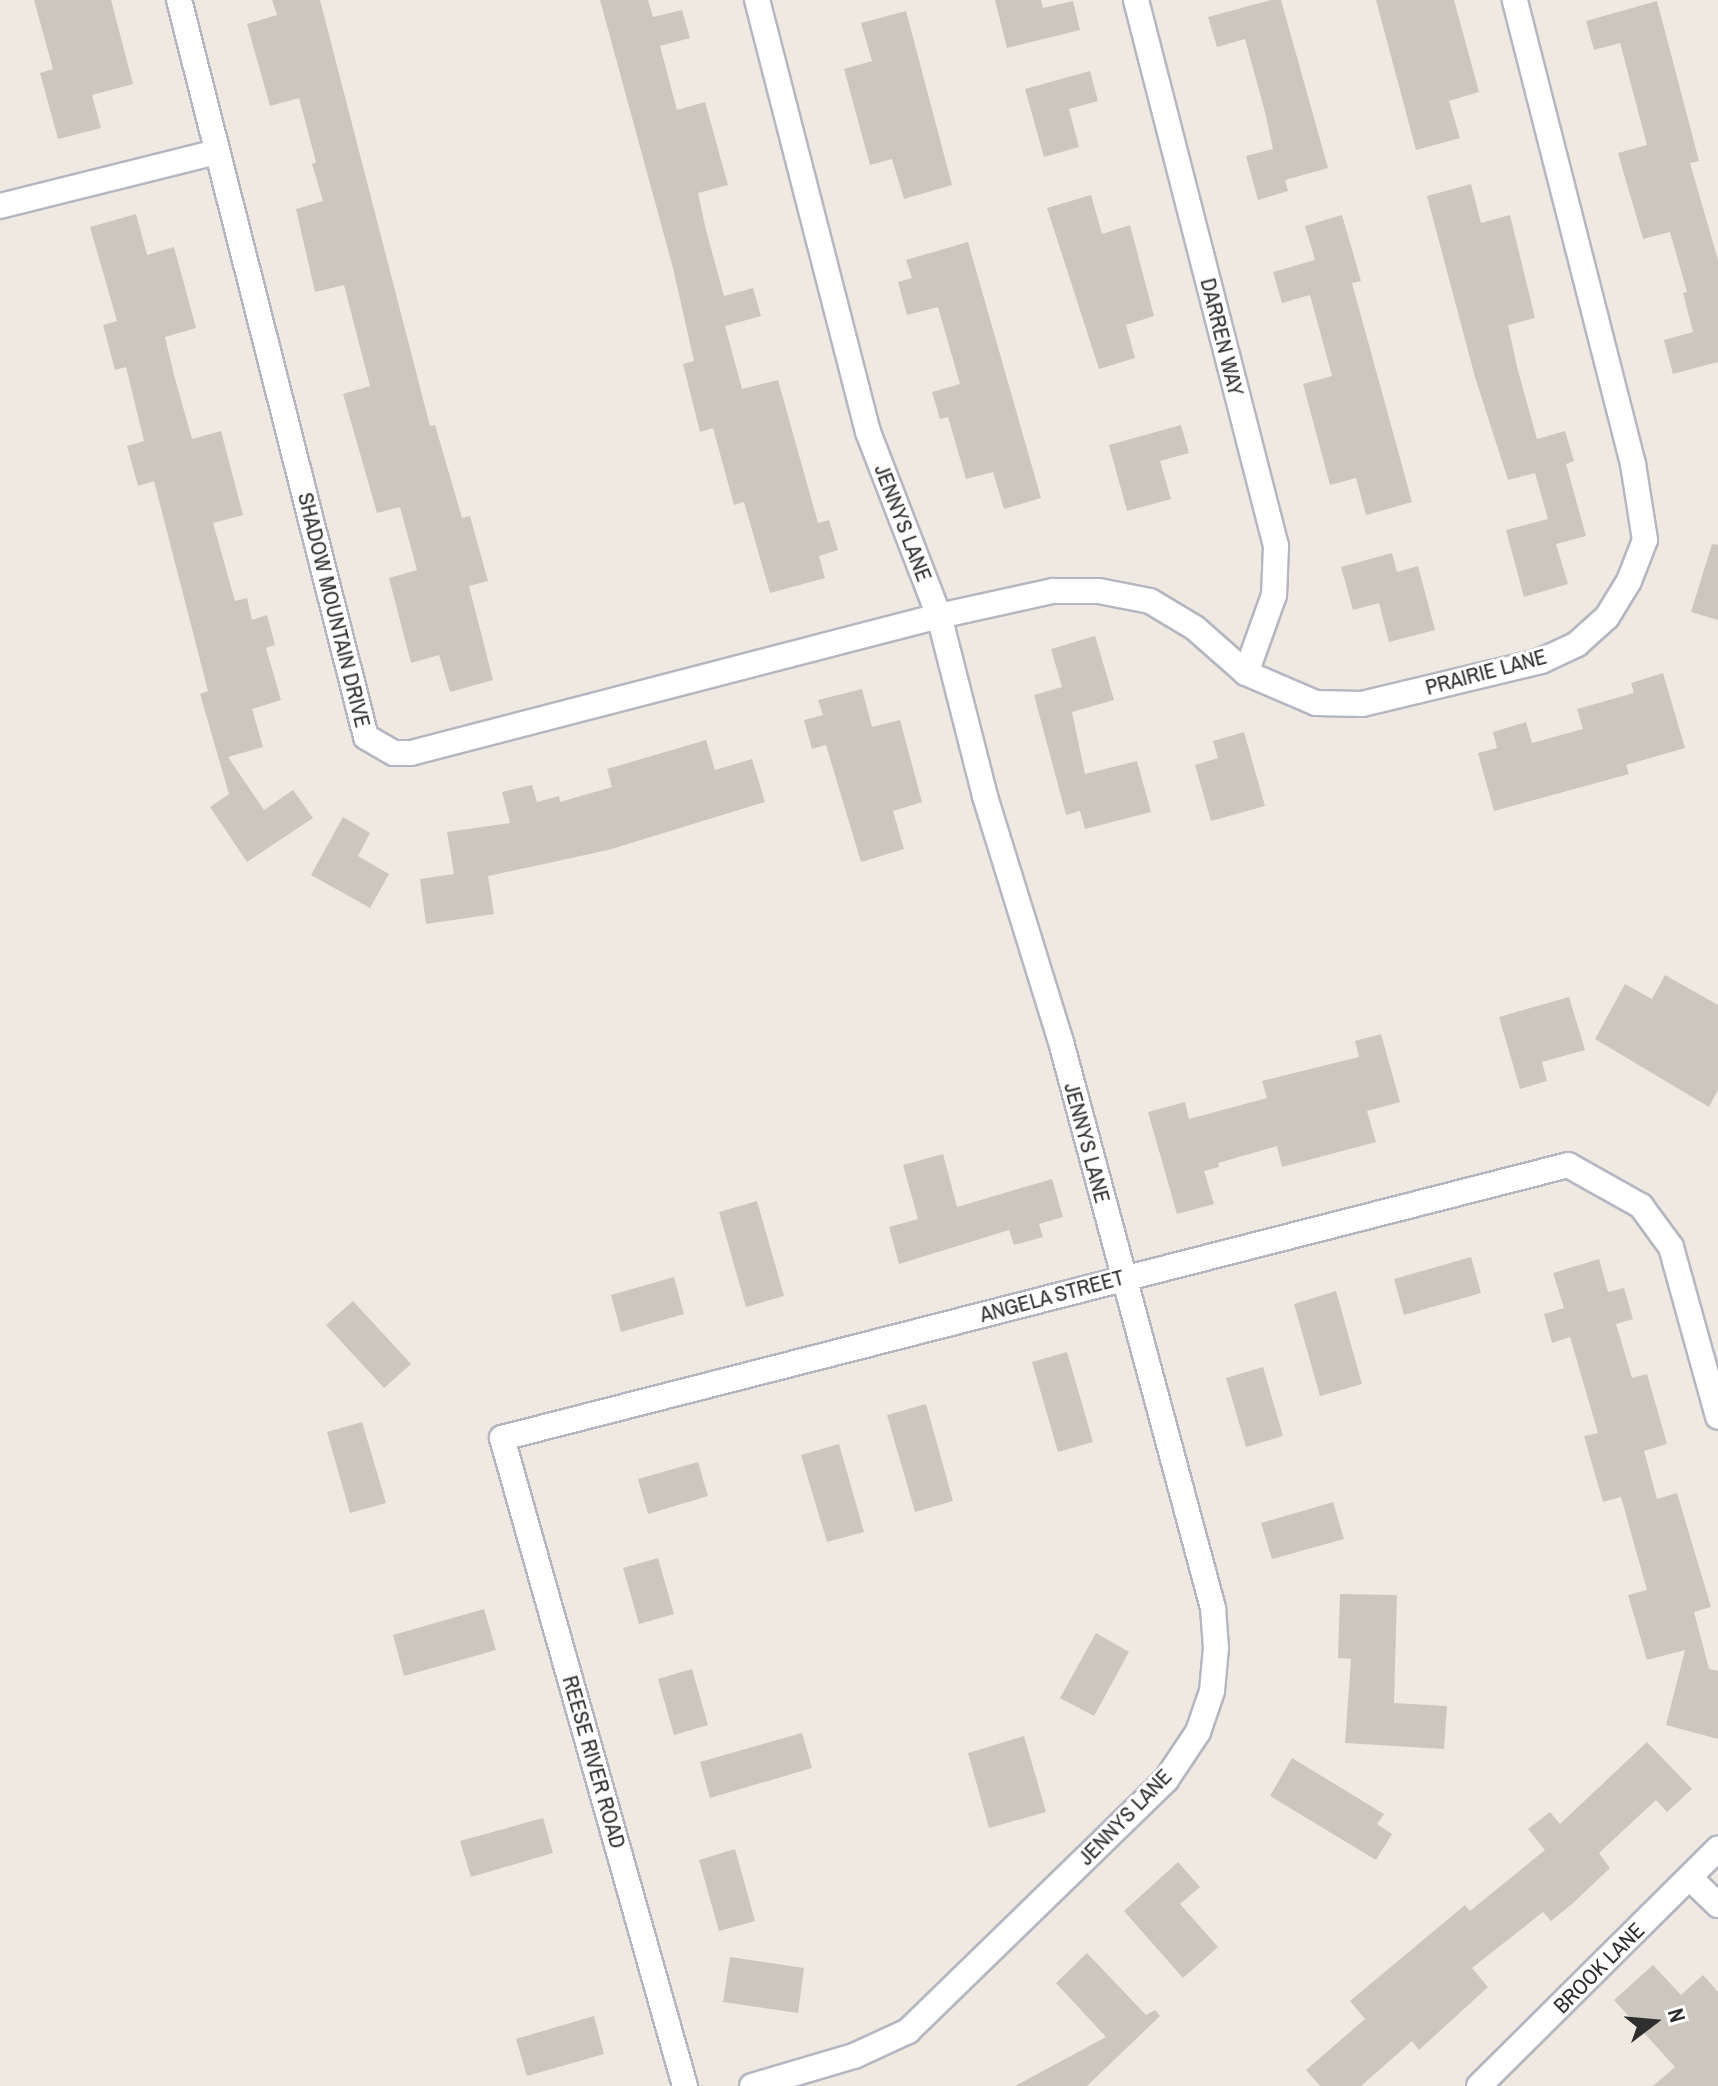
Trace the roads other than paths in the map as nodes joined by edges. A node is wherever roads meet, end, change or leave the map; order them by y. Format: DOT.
graph roads {
  1 [pos="179,0"];
  2 [pos="757,0"];
  3 [pos="1136,0"];
  4 [pos="1515,0"];
  5 [pos="217,152"];
  6 [pos="0,206"];
  7 [pos="939,616"];
  8 [pos="1246,673"];
  9 [pos="1123,1277"];
  10 [pos="1718,1417"];
  11 [pos="502,1438"];
  12 [pos="1718,1849"];
  13 [pos="1690,1878"];
  14 [pos="1718,1905"];
  15 [pos="685,2086"];
  16 [pos="752,2086"];
  17 [pos="1479,2086"];
  1 -- 5 [label="street, SHADOW MOUNTAIN DRIVE"];
  2 -- 7 [label="street, JENNYS LANE"];
  3 -- 8 [label="street, DARREN WAY"];
  4 -- 8 [label="street, PRAIRIE LANE"];
  5 -- 6 [label="street"];
  5 -- 7 [label="street, SHADOW MOUNTAIN DRIVE"];
  7 -- 8 [label="street, PRAIRIE LANE"];
  7 -- 9 [label="street, JENNYS LANE"];
  9 -- 10 [label="street, ANGELA STREET"];
  9 -- 11 [label="street, ANGELA STREET"];
  9 -- 16 [label="street, JENNYS LANE"];
  11 -- 15 [label="street, REESE RIVER ROAD"];
  12 -- 13 [label="street, BROOK LANE"];
  13 -- 14 [label="street"];
  13 -- 17 [label="street, BROOK LANE"];
}
